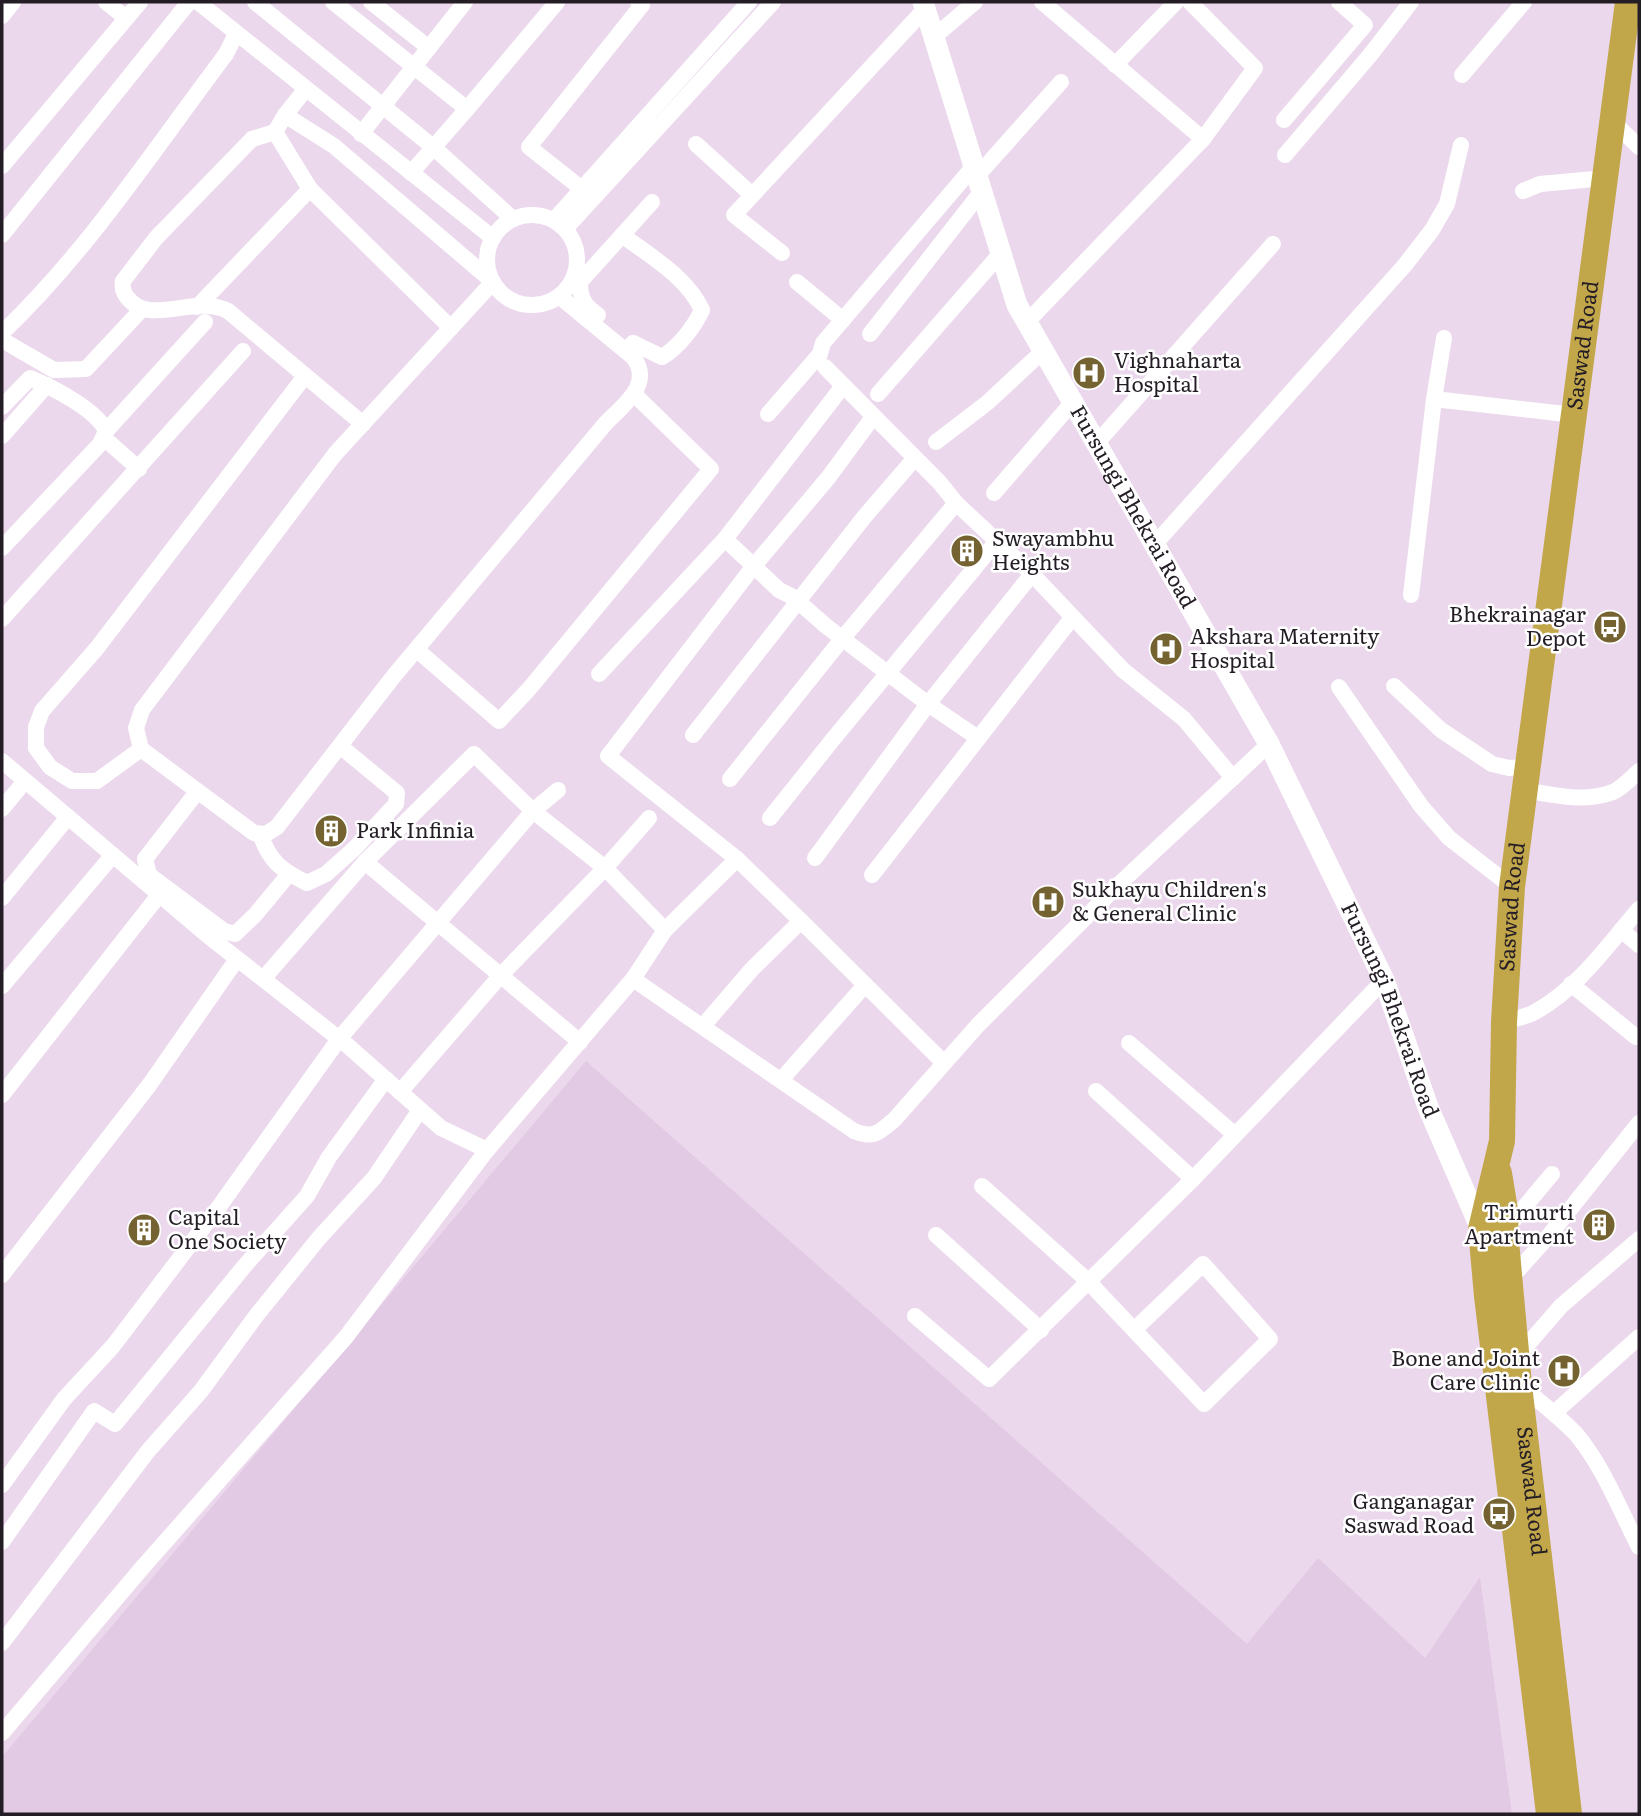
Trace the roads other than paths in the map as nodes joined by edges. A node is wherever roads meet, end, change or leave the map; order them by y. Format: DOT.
graph roads {
  1 [pos="13,2"];
  2 [pos="106,2"];
  3 [pos="140,2"];
  4 [pos="189,2"];
  5 [pos="198,2"];
  6 [pos="255,2"];
  7 [pos="333,2"];
  8 [pos="371,2"];
  9 [pos="465,2"];
  10 [pos="557,2"];
  11 [pos="638,2"];
  12 [pos="749,2"];
  13 [pos="773,2"];
  14 [pos="975,2"];
  15 [pos="1042,2"];
  16 [pos="1190,2"];
  17 [pos="1339,2"];
  18 [pos="1411,2"];
  19 [pos="1524,2"];
  20 [pos="1628,2"];
  21 [pos="1168,5"];
  22 [pos="924,6"];
  23 [pos="1357,7"];
  24 [pos="2,16"];
  25 [pos="126,18"];
  26 [pos="236,34"];
  27 [pos="934,37"];
  28 [pos="429,48"];
  29 [pos="1115,65"];
  30 [pos="413,67"];
  31 [pos="1462,75"];
  32 [pos="1061,82"];
  33 [pos="305,90"];
  34 [pos="382,107"];
  35 [pos="467,110"];
  36 [pos="285,116"];
  37 [pos="1284,120"];
  38 [pos="1612,121"];
  39 [pos="275,132"];
  40 [pos="361,134"];
  41 [pos="1203,139"];
  42 [pos="696,144"];
  43 [pos="1461,145"];
  44 [pos="1639,147"];
  45 [pos="433,148"];
  46 [pos="1285,155"];
  47 [pos="2,166"];
  48 [pos="411,173"];
  49 [pos="978,178"];
  50 [pos="1605,178"];
  51 [pos="310,189"];
  52 [pos="582,189"];
  53 [pos="1523,191"];
  54 [pos="752,195"];
  55 [pos="652,202"];
  56 [pos="513,219"];
  57 [pos="560,225"];
  58 [pos="2,235"];
  59 [pos="622,235"];
  60 [pos="493,238"];
  61 [pos="1273,244"];
  62 [pos="782,253"];
  63 [pos="1001,253"];
  64 [pos="493,282"];
  65 [pos="797,282"];
  66 [pos="559,296"];
  67 [pos="197,307"];
  68 [pos="142,309"];
  69 [pos="585,312"];
  70 [pos="843,320"];
  71 [pos="205,322"];
  72 [pos="1026,323"];
  73 [pos="451,328"];
  74 [pos="2,333"];
  75 [pos="870,334"];
  76 [pos="1444,338"];
  77 [pos="2,340"];
  78 [pos="629,347"];
  79 [pos="243,351"];
  80 [pos="1042,351"];
  81 [pos="825,367"];
  82 [pos="305,376"];
  83 [pos="47,385"];
  84 [pos="843,386"];
  85 [pos="634,394"];
  86 [pos="878,394"];
  87 [pos="1434,399"];
  88 [pos="1072,403"];
  89 [pos="2,407"];
  90 [pos="768,414"];
  91 [pos="1574,415"];
  92 [pos="873,417"];
  93 [pos="363,424"];
  94 [pos="105,435"];
  95 [pos="2,436"];
  96 [pos="936,442"];
  97 [pos="1096,444"];
  98 [pos="915,458"];
  99 [pos="139,469"];
  100 [pos="994,493"];
  101 [pos="956,503"];
  102 [pos="725,539"];
  103 [pos="997,541"];
  104 [pos="1154,545"];
  105 [pos="2,548"];
  106 [pos="753,567"];
  107 [pos="1032,574"];
  108 [pos="1410,595"];
  109 [pos="799,603"];
  110 [pos="1072,618"];
  111 [pos="2,620"];
  112 [pos="842,639"];
  113 [pos="417,650"];
  114 [pos="888,672"];
  115 [pos="599,674"];
  116 [pos="1394,686"];
  117 [pos="1339,687"];
  118 [pos="929,704"];
  119 [pos="693,735"];
  120 [pos="978,738"];
  121 [pos="1269,744"];
  122 [pos="340,746"];
  123 [pos="141,750"];
  124 [pos="2,761"];
  125 [pos="1639,771"];
  126 [pos="1233,778"];
  127 [pos="1526,778"];
  128 [pos="730,779"];
  129 [pos="25,780"];
  130 [pos="558,790"];
  131 [pos="197,792"];
  132 [pos="2,809"];
  133 [pos="533,811"];
  134 [pos="68,817"];
  135 [pos="649,818"];
  136 [pos="771,818"];
  137 [pos="260,834"];
  138 [pos="113,855"];
  139 [pos="814,858"];
  140 [pos="737,859"];
  141 [pos="365,862"];
  142 [pos="605,868"];
  143 [pos="289,874"];
  144 [pos="872,874"];
  145 [pos="1512,887"];
  146 [pos="159,895"];
  147 [pos="2,898"];
  148 [pos="1639,909"];
  149 [pos="801,920"];
  150 [pos="436,922"];
  151 [pos="665,930"];
  152 [pos="1621,930"];
  153 [pos="1639,945"];
  154 [pos="237,959"];
  155 [pos="501,975"];
  156 [pos="263,979"];
  157 [pos="633,979"];
  158 [pos="1384,980"];
  159 [pos="1571,984"];
  160 [pos="865,985"];
  161 [pos="2,986"];
  162 [pos="1504,1022"];
  163 [pos="703,1026"];
  164 [pos="1636,1037"];
  165 [pos="339,1039"];
  166 [pos="580,1042"];
  167 [pos="1129,1043"];
  168 [pos="944,1063"];
  169 [pos="386,1079"];
  170 [pos="781,1080"];
  171 [pos="400,1091"];
  172 [pos="1096,1091"];
  173 [pos="2,1095"];
  174 [pos="421,1110"];
  175 [pos="1639,1123"];
  176 [pos="1234,1134"];
  177 [pos="487,1150"];
  178 [pos="1552,1174"];
  179 [pos="1193,1179"];
  180 [pos="982,1186"];
  181 [pos="1493,1229"];
  182 [pos="936,1235"];
  183 [pos="1639,1239"];
  184 [pos="2,1275"];
  185 [pos="1509,1279"];
  186 [pos="1089,1282"];
  187 [pos="1487,1296"];
  188 [pos="915,1315"];
  189 [pos="1041,1330"];
  190 [pos="1134,1330"];
  191 [pos="1639,1337"];
  192 [pos="1516,1358"];
  193 [pos="1519,1385"];
  194 [pos="1554,1413"];
  195 [pos="2,1485"];
  196 [pos="2,1542"];
  197 [pos="1639,1547"];
  198 [pos="2,1643"];
  199 [pos="2,1733"];
  200 [pos="1549,1814"];
  201 [pos="1569,1814"];
  1 -- 24 [label="street"];
  2 -- 25 [label="street"];
  3 -- 25 [label="street"];
  4 -- 58 [label="street"];
  5 -- 26 [label="street"];
  6 -- 34 [label="street"];
  7 -- 30 [label="street"];
  8 -- 28 [label="street"];
  9 -- 28 [label="street"];
  10 -- 35 [label="street"];
  11 -- 52 [label="street"];
  12 -- 52 [label="street"];
  13 -- 57 [label="street"];
  14 -- 27 [label="street"];
  15 -- 29 [label="street"];
  16 -- 41 [label="street"];
  17 -- 23 [label="street"];
  18 -- 46 [label="street"];
  19 -- 31 [label="street"];
  20 -- 38 [label="highway, Saswad Road"];
  21 -- 29 [label="street"];
  22 -- 27 [label="street, Fursungi Bhekrai Road"];
  22 -- 54 [label="street"];
  23 -- 37 [label="street"];
  25 -- 47 [label="street"];
  26 -- 33 [label="street"];
  26 -- 74 [label="street"];
  27 -- 49 [label="street, Fursungi Bhekrai Road"];
  28 -- 30 [label="street"];
  29 -- 41 [label="street"];
  30 -- 34 [label="street"];
  30 -- 35 [label="street"];
  32 -- 49 [label="street"];
  33 -- 36 [label="street"];
  33 -- 40 [label="street"];
  34 -- 40 [label="street"];
  34 -- 45 [label="street"];
  35 -- 45 [label="street"];
  36 -- 39 [label="street"];
  36 -- 64 [label="street"];
  38 -- 44 [label="street"];
  38 -- 50 [label="highway, Saswad Road"];
  39 -- 51 [label="street"];
  39 -- 68 [label="street"];
  40 -- 48 [label="street"];
  41 -- 72 [label="street"];
  42 -- 54 [label="street"];
  43 -- 104 [label="street"];
  45 -- 48 [label="street"];
  45 -- 56 [label="street"];
  48 -- 60 [label="street"];
  49 -- 63 [label="street, Fursungi Bhekrai Road"];
  49 -- 70 [label="street"];
  49 -- 75 [label="street"];
  50 -- 53 [label="street"];
  50 -- 91 [label="highway, Saswad Road"];
  51 -- 67 [label="street"];
  51 -- 73 [label="street"];
  52 -- 57 [label="street"];
  54 -- 62 [label="street"];
  55 -- 59 [label="street"];
  56 -- 57 [label="street"];
  56 -- 60 [label="street"];
  57 -- 66 [label="street"];
  59 -- 69 [label="street"];
  59 -- 78 [label="street"];
  60 -- 64 [label="street"];
  61 -- 97 [label="street"];
  63 -- 72 [label="street, Fursungi Bhekrai Road"];
  63 -- 86 [label="street"];
  64 -- 66 [label="street"];
  64 -- 73 [label="street"];
  65 -- 70 [label="street"];
  66 -- 69 [label="street"];
  67 -- 68 [label="street"];
  67 -- 82 [label="street"];
  68 -- 77 [label="street"];
  69 -- 78 [label="street"];
  70 -- 90 [label="street"];
  71 -- 94 [label="street"];
  72 -- 80 [label="street, Fursungi Bhekrai Road"];
  73 -- 93 [label="street"];
  76 -- 87 [label="street"];
  78 -- 85 [label="street"];
  79 -- 99 [label="street"];
  80 -- 88 [label="street, Fursungi Bhekrai Road"];
  80 -- 96 [label="street"];
  81 -- 84 [label="street"];
  82 -- 93 [label="street"];
  82 -- 123 [label="street"];
  83 -- 89 [label="street"];
  83 -- 94 [label="street"];
  83 -- 95 [label="street"];
  84 -- 92 [label="street"];
  84 -- 102 [label="street"];
  85 -- 113 [label="street"];
  85 -- 113 [label="street"];
  87 -- 91 [label="street"];
  87 -- 108 [label="street"];
  88 -- 97 [label="street, Fursungi Bhekrai Road"];
  88 -- 100 [label="street"];
  91 -- 127 [label="highway, Saswad Road"];
  92 -- 98 [label="street"];
  92 -- 106 [label="street"];
  93 -- 123 [label="street"];
  94 -- 99 [label="street"];
  94 -- 105 [label="street"];
  97 -- 104 [label="street, Fursungi Bhekrai Road"];
  98 -- 101 [label="street"];
  98 -- 109 [label="street"];
  99 -- 111 [label="street"];
  101 -- 103 [label="street"];
  101 -- 112 [label="street"];
  102 -- 106 [label="street"];
  102 -- 115 [label="street"];
  103 -- 107 [label="street"];
  103 -- 114 [label="street"];
  104 -- 121 [label="street, Fursungi Bhekrai Road"];
  106 -- 109 [label="street"];
  106 -- 140 [label="street"];
  107 -- 110 [label="street"];
  107 -- 118 [label="street"];
  109 -- 112 [label="street"];
  109 -- 119 [label="street"];
  110 -- 120 [label="street"];
  110 -- 126 [label="street"];
  112 -- 114 [label="street"];
  112 -- 128 [label="street"];
  113 -- 122 [label="street"];
  114 -- 118 [label="street"];
  114 -- 136 [label="street"];
  116 -- 127 [label="street"];
  117 -- 145 [label="street"];
  118 -- 120 [label="street"];
  118 -- 139 [label="street"];
  120 -- 144 [label="street"];
  121 -- 126 [label="street"];
  121 -- 158 [label="street, Fursungi Bhekrai Road"];
  122 -- 137 [label="street"];
  122 -- 143 [label="street"];
  123 -- 131 [label="street"];
  124 -- 129 [label="street"];
  125 -- 127 [label="street"];
  126 -- 168 [label="street"];
  127 -- 145 [label="highway, Saswad Road"];
  129 -- 132 [label="street"];
  129 -- 134 [label="street"];
  130 -- 133 [label="street"];
  131 -- 137 [label="street"];
  131 -- 143 [label="street"];
  133 -- 141 [label="street"];
  133 -- 142 [label="street"];
  133 -- 150 [label="street"];
  134 -- 138 [label="street"];
  134 -- 147 [label="street"];
  135 -- 142 [label="street"];
  137 -- 143 [label="street"];
  138 -- 146 [label="street"];
  138 -- 161 [label="street"];
  140 -- 149 [label="street"];
  140 -- 151 [label="street"];
  141 -- 150 [label="street"];
  141 -- 156 [label="street"];
  142 -- 151 [label="street"];
  142 -- 155 [label="street"];
  145 -- 162 [label="highway, Saswad Road"];
  146 -- 154 [label="street"];
  146 -- 173 [label="street"];
  148 -- 152 [label="street"];
  149 -- 160 [label="street"];
  149 -- 163 [label="street"];
  150 -- 155 [label="street"];
  150 -- 165 [label="street"];
  151 -- 157 [label="street"];
  152 -- 153 [label="street"];
  152 -- 159 [label="street"];
  154 -- 156 [label="street"];
  154 -- 184 [label="street"];
  155 -- 166 [label="street"];
  155 -- 171 [label="street"];
  156 -- 165 [label="street"];
  157 -- 163 [label="street"];
  157 -- 166 [label="street"];
  158 -- 176 [label="street"];
  158 -- 181 [label="street, Fursungi Bhekrai Road"];
  159 -- 162 [label="street"];
  159 -- 164 [label="street"];
  160 -- 168 [label="street"];
  160 -- 170 [label="street"];
  162 -- 181 [label="highway, Saswad Road"];
  163 -- 170 [label="street"];
  165 -- 169 [label="street"];
  165 -- 195 [label="street"];
  166 -- 177 [label="street"];
  167 -- 176 [label="street"];
  168 -- 170 [label="street"];
  169 -- 171 [label="street"];
  169 -- 196 [label="street"];
  171 -- 174 [label="street"];
  172 -- 179 [label="street"];
  174 -- 177 [label="street"];
  174 -- 198 [label="street"];
  175 -- 185 [label="street"];
  176 -- 179 [label="street"];
  177 -- 199 [label="street"];
  178 -- 181 [label="street"];
  179 -- 186 [label="street"];
  180 -- 186 [label="street"];
  181 -- 185 [label="highway, Saswad Road"];
  181 -- 187 [label="highway"];
  182 -- 189 [label="street"];
  183 -- 192 [label="street"];
  185 -- 187 [label="street"];
  185 -- 192 [label="highway, Saswad Road"];
  186 -- 189 [label="street"];
  186 -- 190 [label="street"];
  187 -- 200 [label="highway"];
  188 -- 189 [label="street"];
  190 -- 190 [label="street"];
  191 -- 194 [label="street"];
  192 -- 193 [label="highway, Saswad Road"];
  193 -- 194 [label="street"];
  193 -- 201 [label="highway, Saswad Road"];
  194 -- 197 [label="street"];
}
